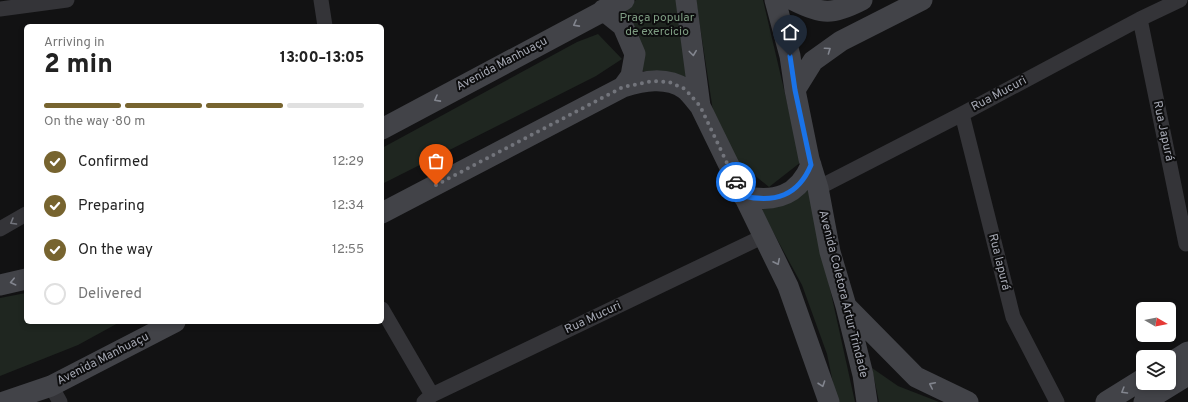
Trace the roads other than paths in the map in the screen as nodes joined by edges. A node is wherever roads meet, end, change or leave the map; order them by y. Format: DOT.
graph roads {
  1 [pos="67,0"];
  2 [pos="321,0"];
  3 [pos="624,0"];
  4 [pos="686,0"];
  5 [pos="775,0"];
  6 [pos="793,0"];
  7 [pos="862,0"];
  8 [pos="922,0"];
  9 [pos="1180,0"];
  10 [pos="0,9"];
  11 [pos="603,10"];
  12 [pos="1140,19"];
  13 [pos="325,24"];
  14 [pos="623,87"];
  15 [pos="795,90"];
  16 [pos="700,106"];
  17 [pos="962,114"];
  18 [pos="384,128"];
  19 [pos="811,165"];
  20 [pos="818,188"];
  21 [pos="743,196"];
  22 [pos="384,212"];
  23 [pos="24,215"];
  24 [pos="0,229"];
  25 [pos="764,236"];
  26 [pos="1186,244"];
  27 [pos="24,279"];
  28 [pos="0,285"];
  29 [pos="846,306"];
  30 [pos="384,313"];
  31 [pos="173,324"];
  32 [pos="1188,352"];
  33 [pos="1176,360"];
  34 [pos="1188,375"];
  35 [pos="1136,383"];
  36 [pos="55,394"];
  37 [pos="428,398"];
  38 [pos="4,402"];
  39 [pos="829,402"];
  40 [pos="867,402"];
  41 [pos="968,402"];
  42 [pos="1057,402"];
  43 [pos="1106,402"];
  44 [pos="1144,402"];
  1 -- 10 [label="street"];
  2 -- 13 [label="street"];
  3 -- 11 [label="street, Avenida Manhuaçu"];
  4 -- 16 [label="street, one-way"];
  5 -- 15 [label="street, Avenida Coletora Artur Trindade"];
  6 -- 7 [label="street"];
  15 -- 8 [label="street, one-way"];
  9 -- 12 [label="street, Rua Mucuri"];
  11 -- 14 [label="street"];
  11 -- 18 [label="street, Avenida Manhuaçu, one-way"];
  12 -- 17 [label="street, Rua Mucuri"];
  12 -- 26 [label="street, Rua Japurá"];
  14 -- 16 [label="street"];
  14 -- 22 [label="street"];
  15 -- 19 [label="street, Avenida Coletora Artur Trindade"];
  16 -- 21 [label="street"];
  17 -- 20 [label="street, Rua Mucuri"];
  17 -- 42 [label="street, Rua Iapurá"];
  19 -- 20 [label="street, Avenida Coletora Artur Trindade"];
  19 -- 21 [label="street"];
  20 -- 29 [label="street, Avenida Coletora Artur Trindade"];
  21 -- 25 [label="street"];
  23 -- 24 [label="street, one-way"];
  25 -- 37 [label="street, Rua Mucuri"];
  25 -- 39 [label="street, one-way"];
  27 -- 28 [label="street, one-way"];
  29 -- 40 [label="street, Avenida Coletora Artur Trindade"];
  41 -- 29 [label="street, one-way"];
  30 -- 37 [label="street"];
  31 -- 36 [label="street, Avenida Manhuaçu"];
  32 -- 33 [label="street"];
  34 -- 44 [label="street"];
  35 -- 43 [label="street, one-way"];
  36 -- 38 [label="street, Avenida Manhuaçu"];
}
